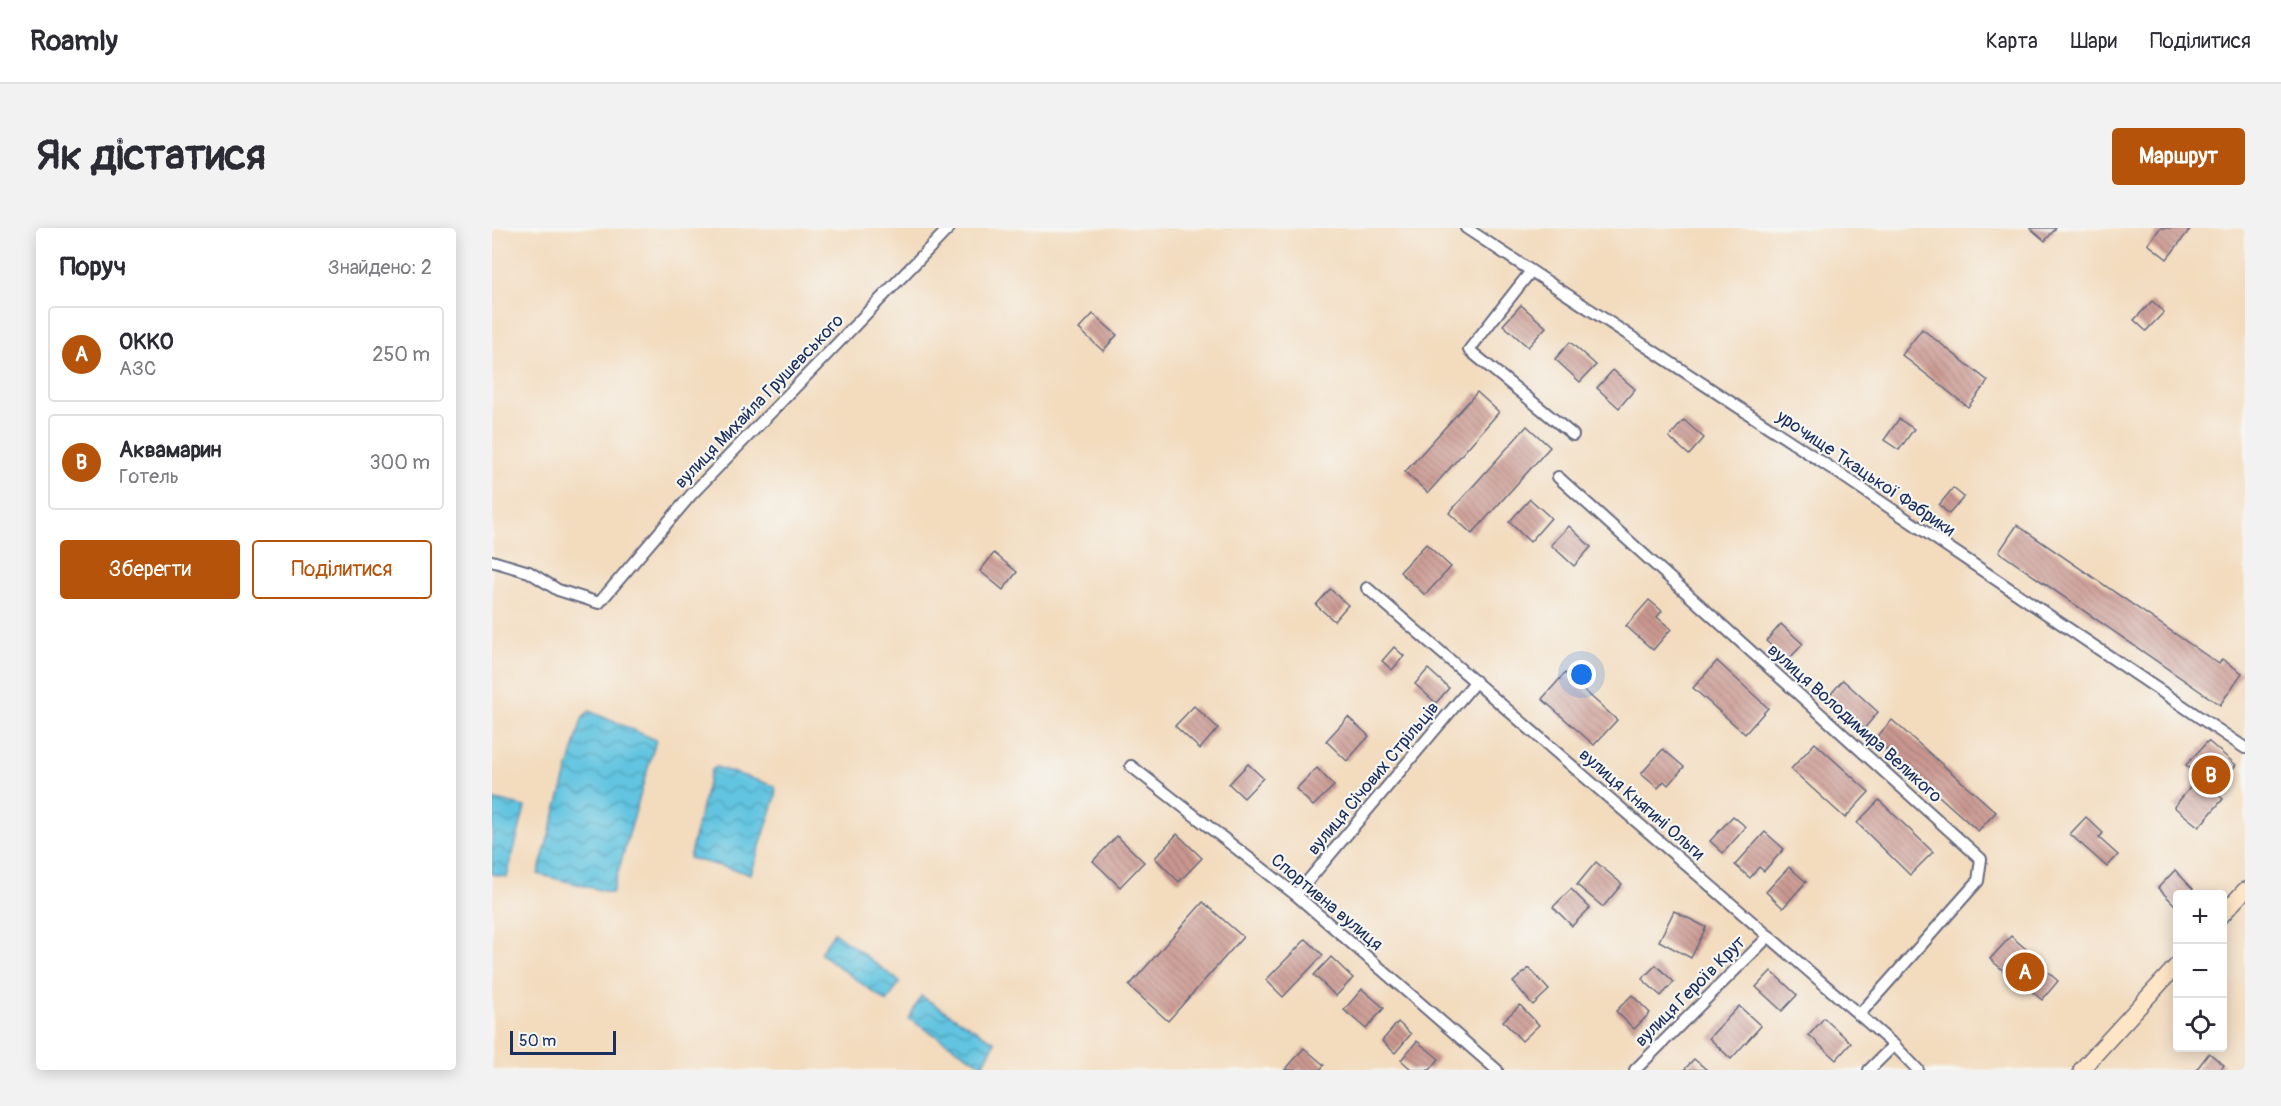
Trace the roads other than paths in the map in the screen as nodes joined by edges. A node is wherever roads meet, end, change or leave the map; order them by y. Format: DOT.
graph roads {
  1 [pos="949,228"];
  2 [pos="1466,228"];
  3 [pos="1531,271"];
  4 [pos="1573,435"];
  5 [pos="1558,477"];
  6 [pos="492,561"];
  7 [pos="1367,588"];
  8 [pos="1476,681"];
  9 [pos="2245,748"];
  10 [pos="1131,766"];
  11 [pos="2245,890"];
  12 [pos="1296,895"];
  13 [pos="2227,910"];
  14 [pos="1768,936"];
  15 [pos="2173,969"];
  16 [pos="1860,1015"];
  17 [pos="1894,1045"];
  18 [pos="1497,1070"];
  19 [pos="1635,1070"];
  20 [pos="1869,1070"];
  21 [pos="1918,1070"];
  22 [pos="2081,1070"];
  1 -- 6 [label="street, вулиця Михайла Грушевського"];
  2 -- 3 [label="street, урочище Ткацької Фабрики"];
  3 -- 4 [label="street"];
  3 -- 9 [label="street, урочище Ткацької Фабрики"];
  5 -- 16 [label="street, вулиця Володимира Великого"];
  7 -- 8 [label="street, вулиця Княгині Ольги"];
  8 -- 12 [label="street, вулиця Січових Стрільців"];
  8 -- 14 [label="street, вулиця Княгині Ольги"];
  10 -- 12 [label="street, Спортивна вулиця"];
  11 -- 13 [label="main road"];
  12 -- 18 [label="street, Спортивна вулиця"];
  14 -- 16 [label="street, вулиця Княгині Ольги"];
  14 -- 19 [label="street, вулиця Героїв Крут"];
  15 -- 22 [label="main road"];
  16 -- 17 [label="street, вулиця Княгині Ольги"];
  17 -- 20 [label="street"];
  17 -- 21 [label="street, вулиця Княгині Ольги"];
}
